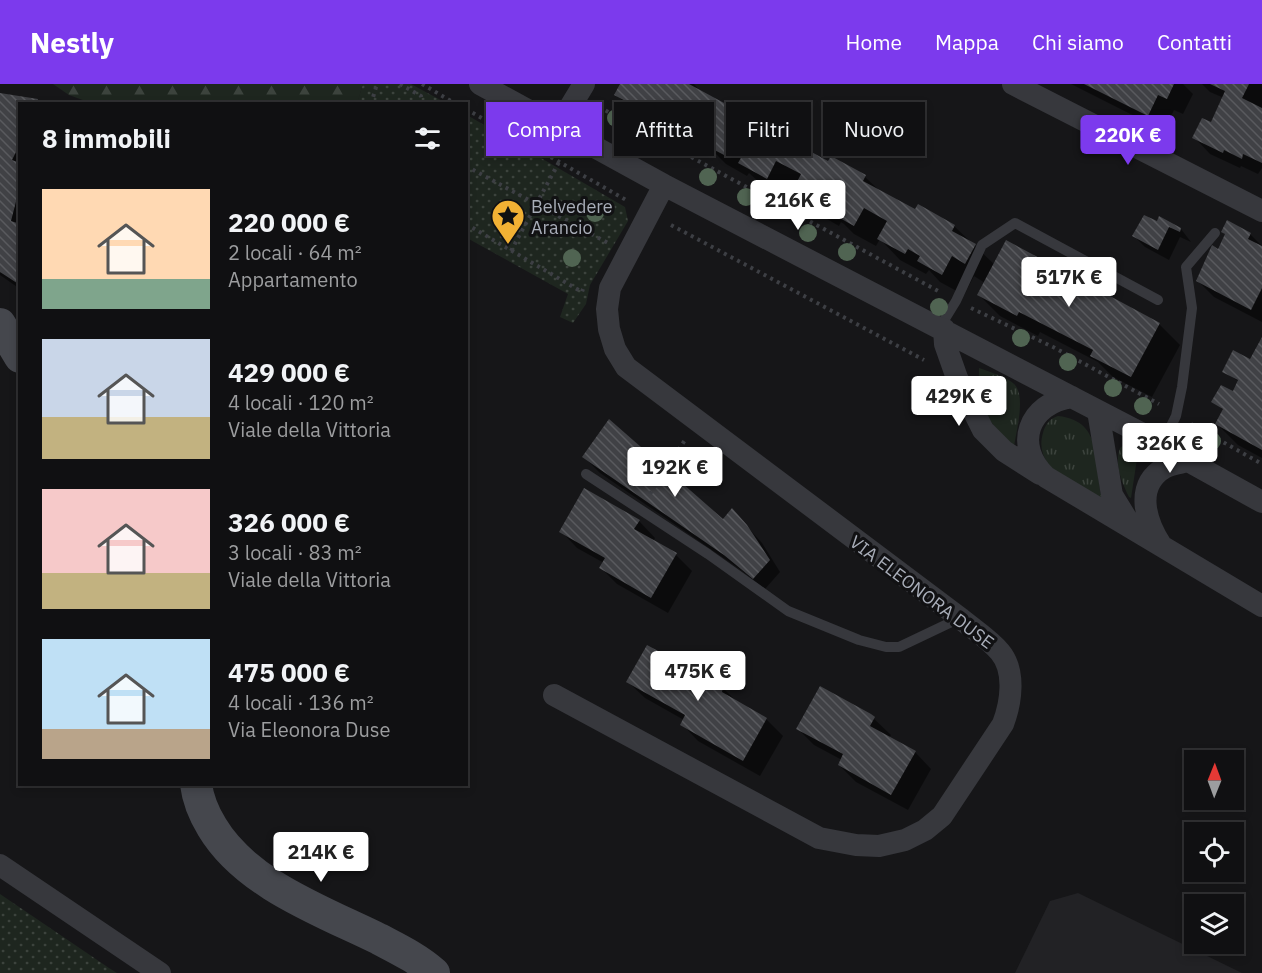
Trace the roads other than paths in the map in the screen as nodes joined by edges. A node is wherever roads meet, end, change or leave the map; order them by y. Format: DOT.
graph roads {
  1 [pos="480,84"];
  2 [pos="1013,84"];
  3 [pos="581,89"];
  4 [pos="513,102"];
  5 [pos="573,102"];
  6 [pos="602,151"];
  7 [pos="664,185"];
  8 [pos="1262,211"];
  9 [pos="1215,233"];
  10 [pos="1158,300"];
  11 [pos="0,324"];
  12 [pos="942,328"];
  13 [pos="18,354"];
  14 [pos="1072,397"];
  15 [pos="1098,411"];
  16 [pos="1162,444"];
  17 [pos="1188,461"];
  18 [pos="586,474"];
  19 [pos="1046,477"];
  20 [pos="1262,502"];
  21 [pos="1133,529"];
  22 [pos="1162,546"];
  23 [pos="1262,606"];
  24 [pos="960,618"];
  25 [pos="554,695"];
  26 [pos="197,786"];
  27 [pos="0,865"];
  28 [pos="160,973"];
  29 [pos="434,973"];
  1 -- 4 [label="street"];
  2 -- 8 [label="street"];
  3 -- 5 [label="street"];
  6 -- 7 [label="street"];
  7 -- 12 [label="street"];
  7 -- 24 [label="street, VIA ELEONORA DUSE"];
  9 -- 16 [label="lane"];
  10 -- 12 [label="lane"];
  11 -- 13 [label="main road"];
  12 -- 14 [label="street"];
  12 -- 19 [label="street"];
  14 -- 15 [label="street"];
  14 -- 19 [label="street"];
  15 -- 16 [label="street"];
  15 -- 21 [label="street"];
  16 -- 17 [label="street"];
  17 -- 20 [label="street"];
  17 -- 22 [label="street"];
  18 -- 24 [label="lane"];
  19 -- 21 [label="street"];
  21 -- 22 [label="street"];
  22 -- 23 [label="street"];
  24 -- 25 [label="street, VIA ELEONORA DUSE"];
  26 -- 29 [label="main road"];
  27 -- 28 [label="street"];
}
